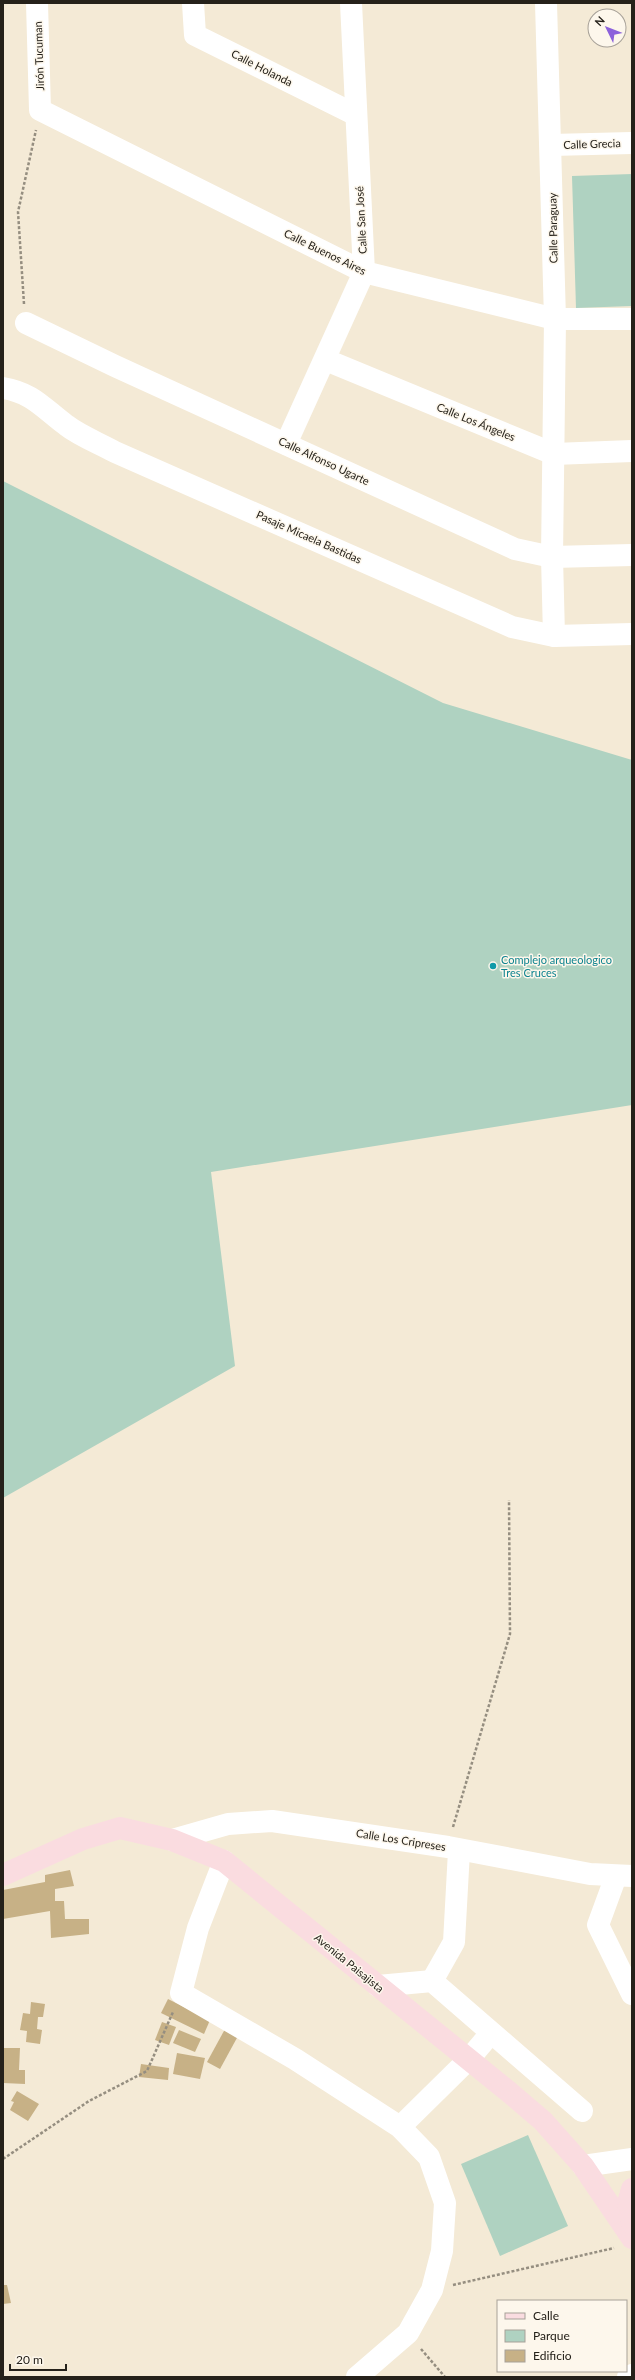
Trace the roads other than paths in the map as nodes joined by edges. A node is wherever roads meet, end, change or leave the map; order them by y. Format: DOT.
graph roads {
  1 [pos="37,3"];
  2 [pos="193,3"];
  3 [pos="351,3"];
  4 [pos="546,3"];
  5 [pos="40,110"];
  6 [pos="356,115"];
  7 [pos="632,143"];
  8 [pos="551,145"];
  9 [pos="364,272"];
  10 [pos="555,319"];
  11 [pos="632,319"];
  12 [pos="26,323"];
  13 [pos="326,360"];
  14 [pos="3,388"];
  15 [pos="286,444"];
  16 [pos="632,451"];
  17 [pos="554,454"];
  18 [pos="632,555"];
  19 [pos="552,557"];
  20 [pos="632,634"];
  21 [pos="554,636"];
  22 [pos="172,1840"];
  23 [pos="453,1849"];
  24 [pos="224,1861"];
  25 [pos="3,1875"];
  26 [pos="624,1876"];
  27 [pos="432,1981"];
  28 [pos="378,1986"];
  29 [pos="632,1994"];
  30 [pos="492,2033"];
  31 [pos="469,2059"];
  32 [pos="582,2111"];
  33 [pos="400,2128"];
  34 [pos="632,2159"];
  35 [pos="583,2166"];
  36 [pos="632,2188"];
  37 [pos="632,2224"];
  38 [pos="624,2243"];
  39 [pos="632,2376"];
  40 [pos="357,2377"];
  41 [pos="628,2377"];
  1 -- 5 [label="street, Jirón Tucuman"];
  2 -- 6 [label="street, Calle Holanda"];
  3 -- 6 [label="street, Calle San José"];
  4 -- 8 [label="street, Calle Paraguay"];
  5 -- 9 [label="street, Calle Buenos Aires"];
  6 -- 9 [label="street, Calle San José"];
  7 -- 8 [label="street, Calle Grecia"];
  8 -- 10 [label="street, Calle Paraguay"];
  9 -- 10 [label="street, Calle Buenos Aires"];
  9 -- 13 [label="street, Calle San José"];
  10 -- 11 [label="street, Calle Buenos Aires"];
  10 -- 17 [label="street, Calle Paraguay"];
  12 -- 15 [label="street, Calle Alfonso Ugarte"];
  13 -- 15 [label="street, Calle San José"];
  13 -- 17 [label="street, Calle Los Ángeles"];
  14 -- 21 [label="street, Pasaje Micaela Bastidas"];
  15 -- 19 [label="street, Calle Alfonso Ugarte"];
  16 -- 17 [label="street, Calle Los Ángeles"];
  17 -- 19 [label="street, Calle Paraguay"];
  18 -- 19 [label="street, Calle Alfonso Ugarte"];
  19 -- 21 [label="street, Calle Paraguay"];
  20 -- 21 [label="street, Pasaje Micaela Bastidas"];
  22 -- 23 [label="street, Calle Los Cripreses"];
  22 -- 24 [label="main road, Avenida Paisajista"];
  22 -- 25 [label="main road, Avenida Paisajista"];
  23 -- 26 [label="street, Calle Los Cripreses"];
  23 -- 27 [label="street"];
  24 -- 28 [label="main road, Avenida Paisajista"];
  24 -- 33 [label="street"];
  26 -- 29 [label="street"];
  27 -- 28 [label="street"];
  27 -- 30 [label="street"];
  28 -- 31 [label="main road, Avenida Paisajista"];
  30 -- 31 [label="street"];
  30 -- 32 [label="street"];
  31 -- 33 [label="street"];
  31 -- 35 [label="main road, Avenida Paisajista"];
  33 -- 40 [label="street"];
  34 -- 35 [label="street"];
  35 -- 38 [label="main road, Avenida Paisajista"];
  36 -- 37 [label="main road"];
  39 -- 41 [label="street"];
}
